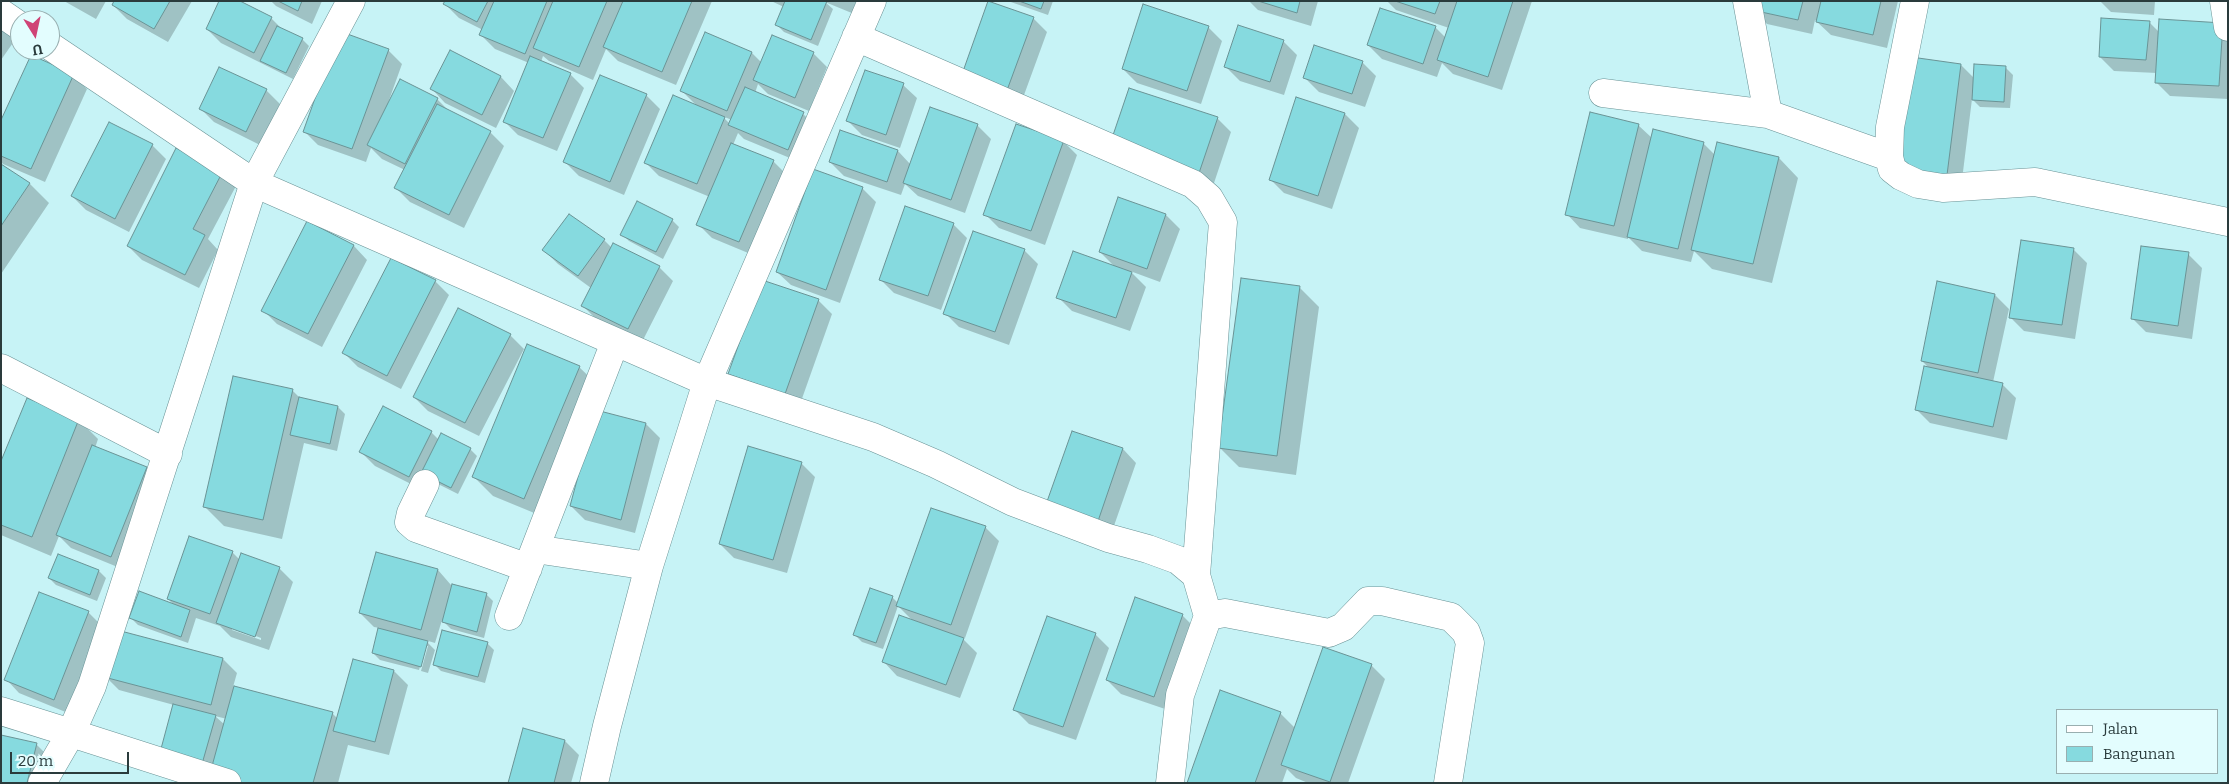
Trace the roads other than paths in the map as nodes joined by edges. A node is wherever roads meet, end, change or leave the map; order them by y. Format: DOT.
graph roads {
  1 [pos="351,1"];
  2 [pos="872,1"];
  3 [pos="1747,1"];
  4 [pos="1914,1"];
  5 [pos="2224,1"];
  6 [pos="2228,27"];
  7 [pos="856,37"];
  8 [pos="60,53"];
  9 [pos="1603,93"];
  10 [pos="1768,114"];
  11 [pos="1889,157"];
  12 [pos="254,183"];
  13 [pos="2228,222"];
  14 [pos="615,342"];
  15 [pos="1,368"];
  16 [pos="707,382"];
  17 [pos="168,454"];
  18 [pos="425,484"];
  19 [pos="532,559"];
  20 [pos="649,566"];
  21 [pos="1196,575"];
  22 [pos="509,616"];
  23 [pos="1208,616"];
  24 [pos="1,711"];
  25 [pos="71,733"];
  26 [pos="42,783"];
  27 [pos="226,783"];
  28 [pos="594,783"];
  29 [pos="1170,783"];
  30 [pos="1448,783"];
  1 -- 12 [label="street"];
  2 -- 7 [label="street"];
  3 -- 10 [label="street"];
  4 -- 11 [label="street"];
  5 -- 6 [label="street"];
  7 -- 16 [label="street"];
  7 -- 21 [label="street"];
  8 -- 12 [label="street"];
  9 -- 10 [label="street"];
  10 -- 11 [label="street"];
  11 -- 13 [label="street"];
  12 -- 14 [label="street"];
  12 -- 17 [label="street"];
  14 -- 16 [label="street"];
  14 -- 19 [label="street"];
  15 -- 17 [label="street"];
  16 -- 20 [label="street"];
  16 -- 21 [label="street"];
  17 -- 25 [label="street"];
  18 -- 19 [label="street"];
  19 -- 20 [label="street"];
  19 -- 22 [label="street"];
  20 -- 28 [label="street"];
  21 -- 23 [label="street"];
  23 -- 29 [label="street"];
  23 -- 30 [label="street"];
  24 -- 25 [label="street"];
  25 -- 26 [label="street"];
  25 -- 27 [label="street"];
}
